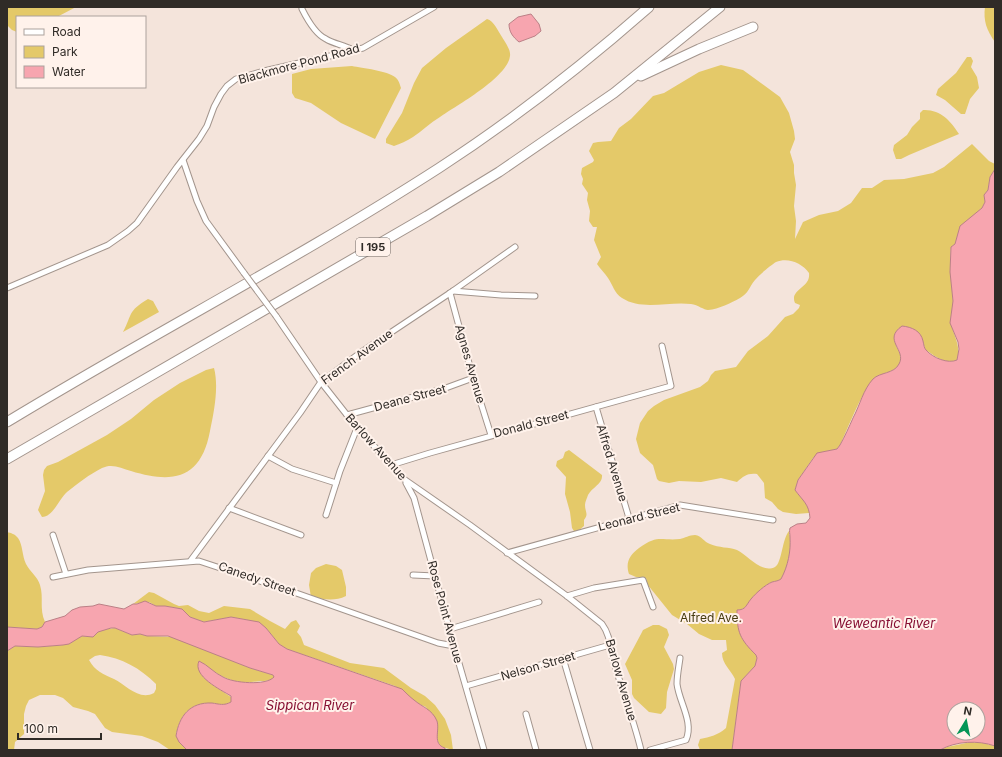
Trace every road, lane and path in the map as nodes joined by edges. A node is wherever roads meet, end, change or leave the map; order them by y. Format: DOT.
graph roads {
  1 [pos="434,7"];
  2 [pos="650,7"];
  3 [pos="720,7"];
  4 [pos="302,9"];
  5 [pos="753,27"];
  6 [pos="353,50"];
  7 [pos="624,84"];
  8 [pos="183,160"];
  9 [pos="515,247"];
  10 [pos="7,287"];
  11 [pos="452,292"];
  12 [pos="535,296"];
  13 [pos="662,346"];
  14 [pos="473,378"];
  15 [pos="321,382"];
  16 [pos="596,407"];
  17 [pos="347,415"];
  18 [pos="7,422"];
  19 [pos="357,428"];
  20 [pos="491,435"];
  21 [pos="268,456"];
  22 [pos="7,459"];
  23 [pos="391,465"];
  24 [pos="401,477"];
  25 [pos="336,483"];
  26 [pos="229,508"];
  27 [pos="326,515"];
  28 [pos="629,518"];
  29 [pos="773,520"];
  30 [pos="53,535"];
  31 [pos="301,535"];
  32 [pos="507,553"];
  33 [pos="191,560"];
  34 [pos="66,574"];
  35 [pos="413,575"];
  36 [pos="435,576"];
  37 [pos="53,577"];
  38 [pos="567,596"];
  39 [pos="539,602"];
  40 [pos="653,607"];
  41 [pos="450,629"];
  42 [pos="610,645"];
  43 [pos="454,646"];
  44 [pos="563,658"];
  45 [pos="680,658"];
  46 [pos="466,686"];
  47 [pos="526,714"];
  48 [pos="484,750"];
  49 [pos="536,750"];
  50 [pos="590,750"];
  51 [pos="640,750"];
  52 [pos="650,750"];
  1 -- 6 [label="street, Blackmore Pond Road"];
  2 -- 18 [label="highway, I 195"];
  3 -- 7 [label="highway, I 195"];
  4 -- 6 [label="street"];
  5 -- 7 [label="highway"];
  6 -- 8 [label="street, Blackmore Pond Road"];
  7 -- 22 [label="highway, I 195"];
  8 -- 10 [label="street, Blackmore Pond Road"];
  8 -- 15 [label="street, Barlow Avenue, bridge"];
  9 -- 11 [label="street, French Avenue"];
  11 -- 12 [label="street"];
  11 -- 14 [label="street, Agnes Avenue"];
  11 -- 15 [label="street, French Avenue"];
  13 -- 16 [label="street, Donald Street"];
  14 -- 17 [label="street, Deane Street"];
  14 -- 20 [label="street, Agnes Avenue"];
  15 -- 17 [label="street, Barlow Avenue"];
  15 -- 21 [label="street, French Avenue"];
  16 -- 20 [label="street, Donald Street"];
  16 -- 28 [label="street, Alfred Avenue"];
  17 -- 19 [label="street, Barlow Avenue"];
  19 -- 23 [label="street, Barlow Avenue"];
  19 -- 25 [label="street"];
  20 -- 23 [label="street, Donald Street"];
  21 -- 25 [label="street"];
  21 -- 26 [label="street, French Avenue"];
  23 -- 24 [label="street, Barlow Avenue"];
  24 -- 32 [label="street, Barlow Avenue"];
  24 -- 36 [label="street, Rose Point Avenue"];
  25 -- 27 [label="street"];
  26 -- 31 [label="street"];
  26 -- 33 [label="street, French Avenue"];
  28 -- 29 [label="street, Leonard Street"];
  28 -- 32 [label="street, Leonard Street"];
  30 -- 34 [label="street"];
  32 -- 38 [label="street, Barlow Avenue"];
  33 -- 34 [label="street, Canedy Street"];
  33 -- 43 [label="street, Canedy Street"];
  34 -- 37 [label="street, Canedy Street"];
  35 -- 36 [label="street"];
  36 -- 41 [label="street, Rose Point Avenue"];
  38 -- 40 [label="street"];
  38 -- 42 [label="street, Barlow Avenue"];
  39 -- 41 [label="street"];
  41 -- 43 [label="street, Rose Point Avenue"];
  42 -- 44 [label="street, Nelson Street"];
  42 -- 51 [label="street, Barlow Avenue"];
  43 -- 46 [label="street, Rose Point Avenue"];
  44 -- 46 [label="street, Nelson Street"];
  44 -- 50 [label="street"];
  45 -- 52 [label="street"];
  46 -- 48 [label="street, Rose Point Avenue"];
  47 -- 49 [label="street"];
}
